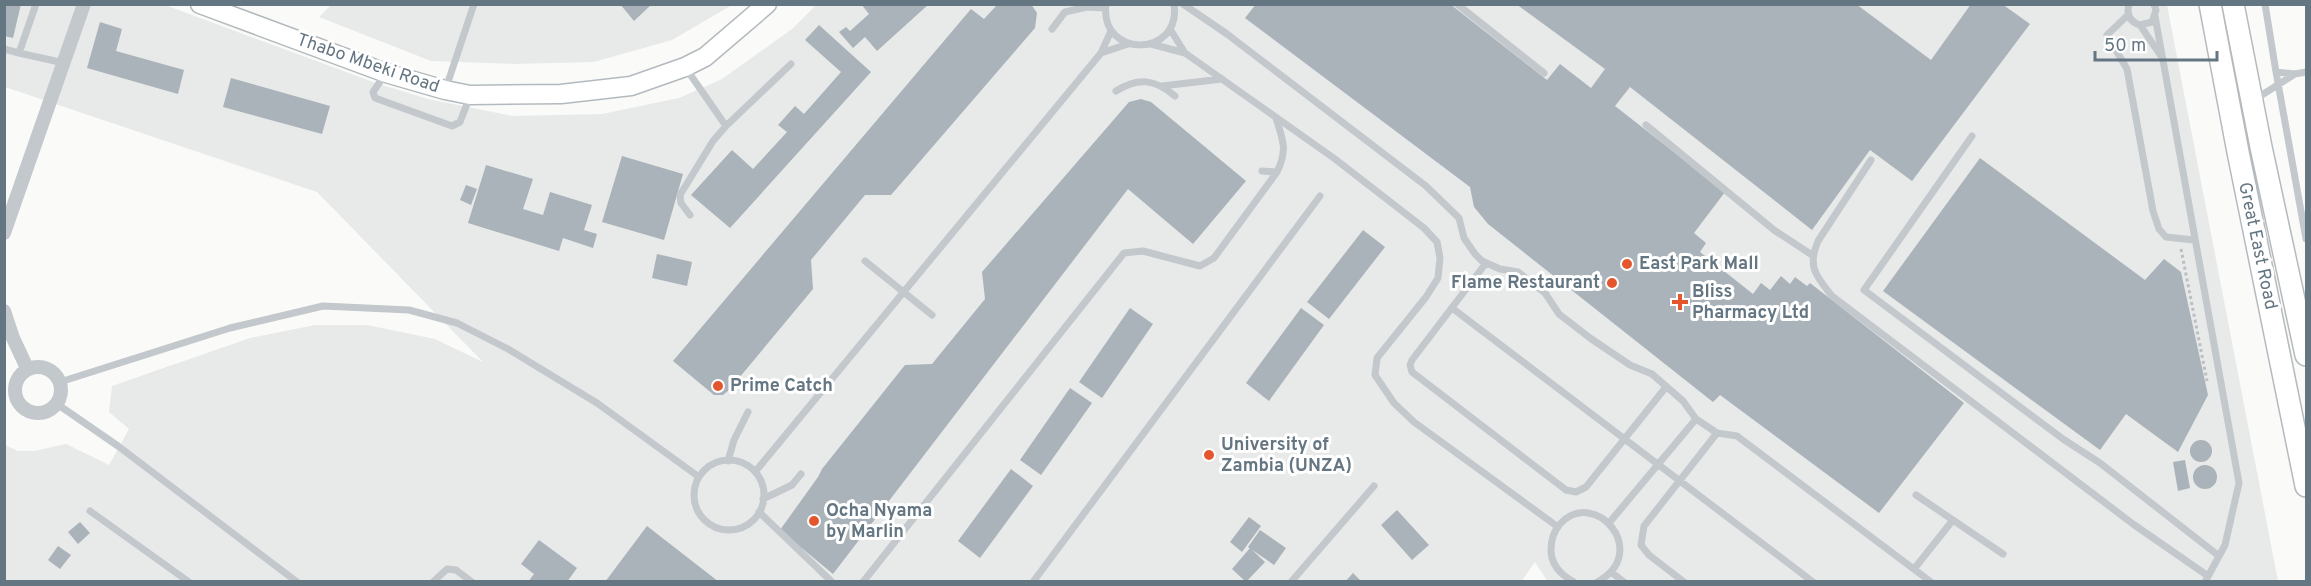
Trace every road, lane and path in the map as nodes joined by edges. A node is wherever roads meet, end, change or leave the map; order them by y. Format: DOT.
graph roads {
  1 [pos="36,4"];
  2 [pos="200,4"];
  3 [pos="474,4"];
  4 [pos="767,4"];
  5 [pos="1174,4"];
  6 [pos="1183,4"];
  7 [pos="1457,4"];
  8 [pos="2121,4"];
  9 [pos="2154,4"];
  10 [pos="2210,4"];
  11 [pos="2233,4"];
  12 [pos="2265,4"];
  13 [pos="85,6"];
  14 [pos="1105,6"];
  15 [pos="2128,10"];
  16 [pos="2155,16"];
  17 [pos="2140,26"];
  18 [pos="1052,29"];
  19 [pos="1170,29"];
  20 [pos="1111,31"];
  21 [pos="1128,44"];
  22 [pos="1151,44"];
  23 [pos="4,49"];
  24 [pos="19,53"];
  25 [pos="1101,53"];
  26 [pos="1185,53"];
  27 [pos="2163,58"];
  28 [pos="64,63"];
  29 [pos="791,64"];
  30 [pos="685,67"];
  31 [pos="2276,72"];
  32 [pos="2307,72"];
  33 [pos="386,73"];
  34 [pos="1544,73"];
  35 [pos="2295,74"];
  36 [pos="1222,80"];
  37 [pos="2279,85"];
  38 [pos="1160,86"];
  39 [pos="445,90"];
  40 [pos="1116,91"];
  41 [pos="470,95"];
  42 [pos="1175,96"];
  43 [pos="2252,102"];
  44 [pos="1276,118"];
  45 [pos="1646,125"];
  46 [pos="726,126"];
  47 [pos="1972,136"];
  48 [pos="1871,160"];
  49 [pos="1262,171"];
  50 [pos="1276,172"];
  51 [pos="2296,173"];
  52 [pos="2307,173"];
  53 [pos="1320,196"];
  54 [pos="690,215"];
  55 [pos="4,232"];
  56 [pos="2178,238"];
  57 [pos="2307,239"];
  58 [pos="2194,240"];
  59 [pos="1812,255"];
  60 [pos="865,261"];
  61 [pos="1486,263"];
  62 [pos="903,292"];
  63 [pos="1452,308"];
  64 [pos="4,311"];
  65 [pos="932,315"];
  66 [pos="2307,355"];
  67 [pos="27,368"];
  68 [pos="60,382"];
  69 [pos="1666,387"];
  70 [pos="2209,391"];
  71 [pos="10,398"];
  72 [pos="57,404"];
  73 [pos="748,412"];
  74 [pos="1696,419"];
  75 [pos="1717,433"];
  76 [pos="1625,439"];
  77 [pos="728,460"];
  78 [pos="1658,464"];
  79 [pos="755,472"];
  80 [pos="801,474"];
  81 [pos="699,477"];
  82 [pos="1681,481"];
  83 [pos="1374,486"];
  84 [pos="2307,486"];
  85 [pos="1916,495"];
  86 [pos="763,499"];
  87 [pos="90,511"];
  88 [pos="759,513"];
  89 [pos="1953,520"];
  90 [pos="1609,523"];
  91 [pos="1558,527"];
  92 [pos="2003,554"];
  93 [pos="2219,556"];
  94 [pos="1914,569"];
  95 [pos="1611,572"];
  96 [pos="1562,574"];
  97 [pos="2206,579"];
  98 [pos="189,582"];
  99 [pos="297,582"];
  100 [pos="433,582"];
  101 [pos="472,582"];
  102 [pos="832,582"];
  103 [pos="862,582"];
  104 [pos="1033,582"];
  105 [pos="1291,582"];
  106 [pos="1557,582"];
  107 [pos="1574,582"];
  108 [pos="1597,582"];
  109 [pos="1624,582"];
  110 [pos="1684,582"];
  111 [pos="1813,582"];
  112 [pos="1931,582"];
  1 -- 24 [label="lane"];
  2 -- 33 [label="main road, Thabo Mbeki Road"];
  3 -- 39 [label="lane"];
  4 -- 30 [label="main road, Thabo Mbeki Road"];
  5 -- 19 [label="lane"];
  6 -- 61 [label="lane"];
  7 -- 34 [label="lane"];
  8 -- 15 [label="lane"];
  9 -- 16 [label="lane"];
  10 -- 84 [label="main road, Great East Road"];
  11 -- 43 [label="main road, Great East Road"];
  12 -- 31 [label="lane"];
  13 -- 28 [label="street"];
  14 -- 18 [label="lane"];
  14 -- 20 [label="lane"];
  15 -- 17 [label="lane"];
  15 -- 56 [label="lane"];
  16 -- 17 [label="lane"];
  16 -- 27 [label="lane"];
  17 -- 27 [label="lane"];
  19 -- 22 [label="lane"];
  19 -- 26 [label="lane"];
  20 -- 21 [label="lane"];
  20 -- 25 [label="lane"];
  21 -- 22 [label="lane"];
  21 -- 25 [label="lane"];
  22 -- 26 [label="lane"];
  23 -- 24 [label="lane"];
  24 -- 28 [label="lane"];
  25 -- 62 [label="lane"];
  26 -- 36 [label="lane"];
  27 -- 58 [label="lane"];
  28 -- 55 [label="street"];
  29 -- 46 [label="lane"];
  30 -- 41 [label="main road, Thabo Mbeki Road"];
  30 -- 46 [label="lane"];
  31 -- 35 [label="lane"];
  31 -- 37 [label="lane"];
  32 -- 35 [label="lane"];
  33 -- 39 [label="main road, Thabo Mbeki Road"];
  33 -- 41 [label="lane"];
  35 -- 37 [label="lane"];
  36 -- 38 [label="lane"];
  36 -- 44 [label="lane"];
  37 -- 43 [label="lane"];
  37 -- 51 [label="lane"];
  38 -- 40 [label="lane"];
  38 -- 42 [label="lane"];
  39 -- 41 [label="main road, Thabo Mbeki Road"];
  43 -- 66 [label="main road, Great East Road"];
  44 -- 50 [label="lane"];
  44 -- 91 [label="lane"];
  45 -- 59 [label="lane"];
  46 -- 54 [label="lane"];
  47 -- 93 [label="lane"];
  48 -- 59 [label="lane"];
  49 -- 50 [label="lane"];
  50 -- 103 [label="lane"];
  51 -- 52 [label="lane"];
  51 -- 57 [label="lane"];
  53 -- 104 [label="lane"];
  56 -- 58 [label="lane"];
  56 -- 70 [label="path"];
  58 -- 93 [label="lane"];
  59 -- 97 [label="lane"];
  60 -- 62 [label="lane"];
  61 -- 63 [label="lane"];
  61 -- 69 [label="lane"];
  62 -- 65 [label="lane"];
  62 -- 79 [label="lane"];
  63 -- 76 [label="lane"];
  63 -- 76 [label="lane"];
  64 -- 67 [label="street"];
  67 -- 68 [label="street"];
  67 -- 71 [label="street"];
  68 -- 72 [label="street"];
  68 -- 81 [label="lane"];
  69 -- 74 [label="lane"];
  69 -- 76 [label="lane"];
  71 -- 72 [label="street"];
  72 -- 99 [label="lane"];
  73 -- 77 [label="lane"];
  74 -- 75 [label="lane"];
  74 -- 78 [label="lane"];
  75 -- 82 [label="lane"];
  75 -- 94 [label="lane"];
  76 -- 78 [label="lane"];
  77 -- 79 [label="lane"];
  77 -- 81 [label="lane"];
  78 -- 82 [label="lane"];
  78 -- 90 [label="lane"];
  79 -- 86 [label="lane"];
  80 -- 86 [label="lane"];
  81 -- 88 [label="lane"];
  82 -- 110 [label="lane"];
  82 -- 111 [label="lane"];
  83 -- 105 [label="lane"];
  85 -- 89 [label="lane"];
  86 -- 88 [label="lane"];
  87 -- 98 [label="lane"];
  88 -- 102 [label="lane"];
  89 -- 92 [label="lane"];
  89 -- 94 [label="lane"];
  90 -- 91 [label="lane"];
  90 -- 95 [label="lane"];
  91 -- 96 [label="lane"];
  93 -- 97 [label="lane"];
  94 -- 112 [label="lane"];
  95 -- 108 [label="lane"];
  95 -- 109 [label="lane"];
  96 -- 106 [label="lane"];
  96 -- 107 [label="lane"];
  100 -- 101 [label="lane"];
}
